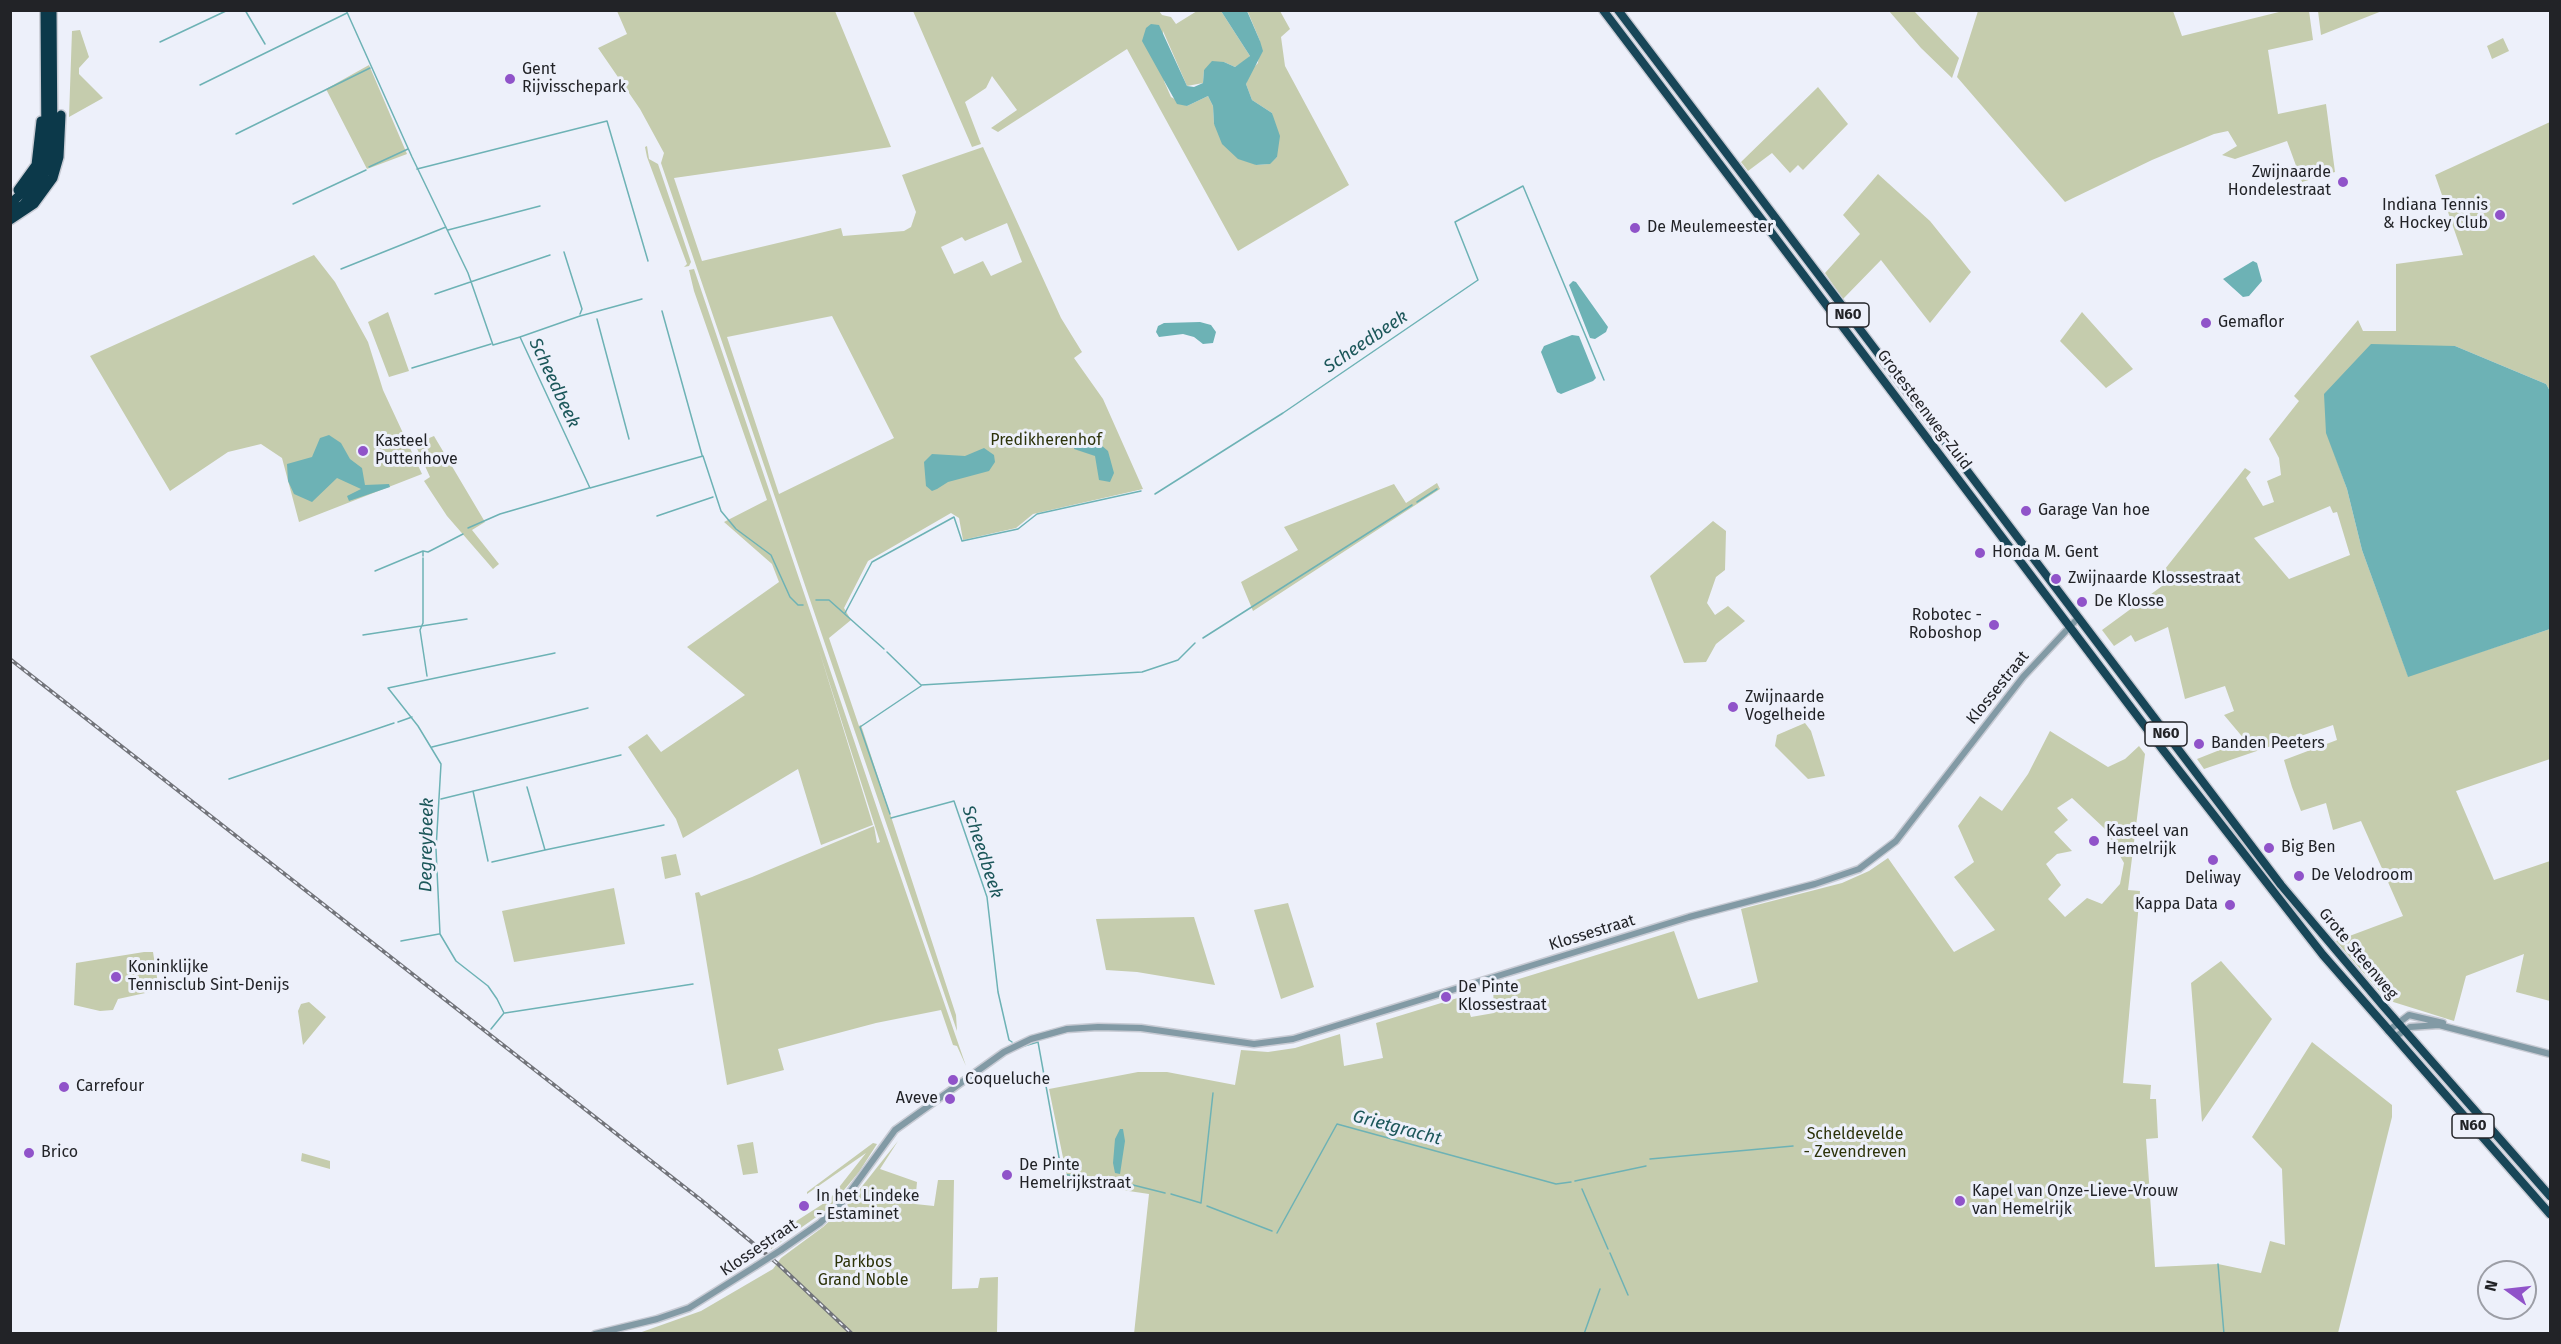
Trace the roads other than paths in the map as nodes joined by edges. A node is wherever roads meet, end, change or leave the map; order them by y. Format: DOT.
graph roads {
  1 [pos="45,10"];
  2 [pos="52,10"];
  3 [pos="1603,10"];
  4 [pos="1618,10"];
  5 [pos="53,43"];
  6 [pos="46,71"];
  7 [pos="10,196"];
  8 [pos="10,204"];
  9 [pos="10,212"];
  10 [pos="10,220"];
  11 [pos="2078,618"];
  12 [pos="2071,626"];
  13 [pos="2401,1025"];
  14 [pos="2452,1027"];
  15 [pos="2391,1034"];
  16 [pos="2550,1054"];
  17 [pos="2550,1196"];
  18 [pos="2550,1214"];
  19 [pos="595,1334"];
  1 -- 6 [label="highway"];
  2 -- 5 [label="highway"];
  3 -- 12 [label="highway, Grotesteenweg-Zuid / N60"];
  4 -- 11 [label="highway, Grotesteenweg-Zuid / N60"];
  5 -- 9 [label="highway"];
  5 -- 10 [label="highway"];
  6 -- 7 [label="highway"];
  6 -- 8 [label="highway"];
  11 -- 12 [label="street, Klossestraat"];
  11 -- 13 [label="highway, Grote Steenweg / N60"];
  12 -- 15 [label="highway, Grote Steenweg / N60"];
  12 -- 19 [label="street, Klossestraat, bridge"];
  13 -- 14 [label="street, Grote Steenweg"];
  13 -- 14 [label="street, Grote Steenweg"];
  13 -- 15 [label="street"];
  13 -- 17 [label="highway, Grote Steenweg / N60"];
  14 -- 16 [label="street, Grote Steenweg"];
  15 -- 18 [label="highway, Grote Steenweg / N60"];
}
